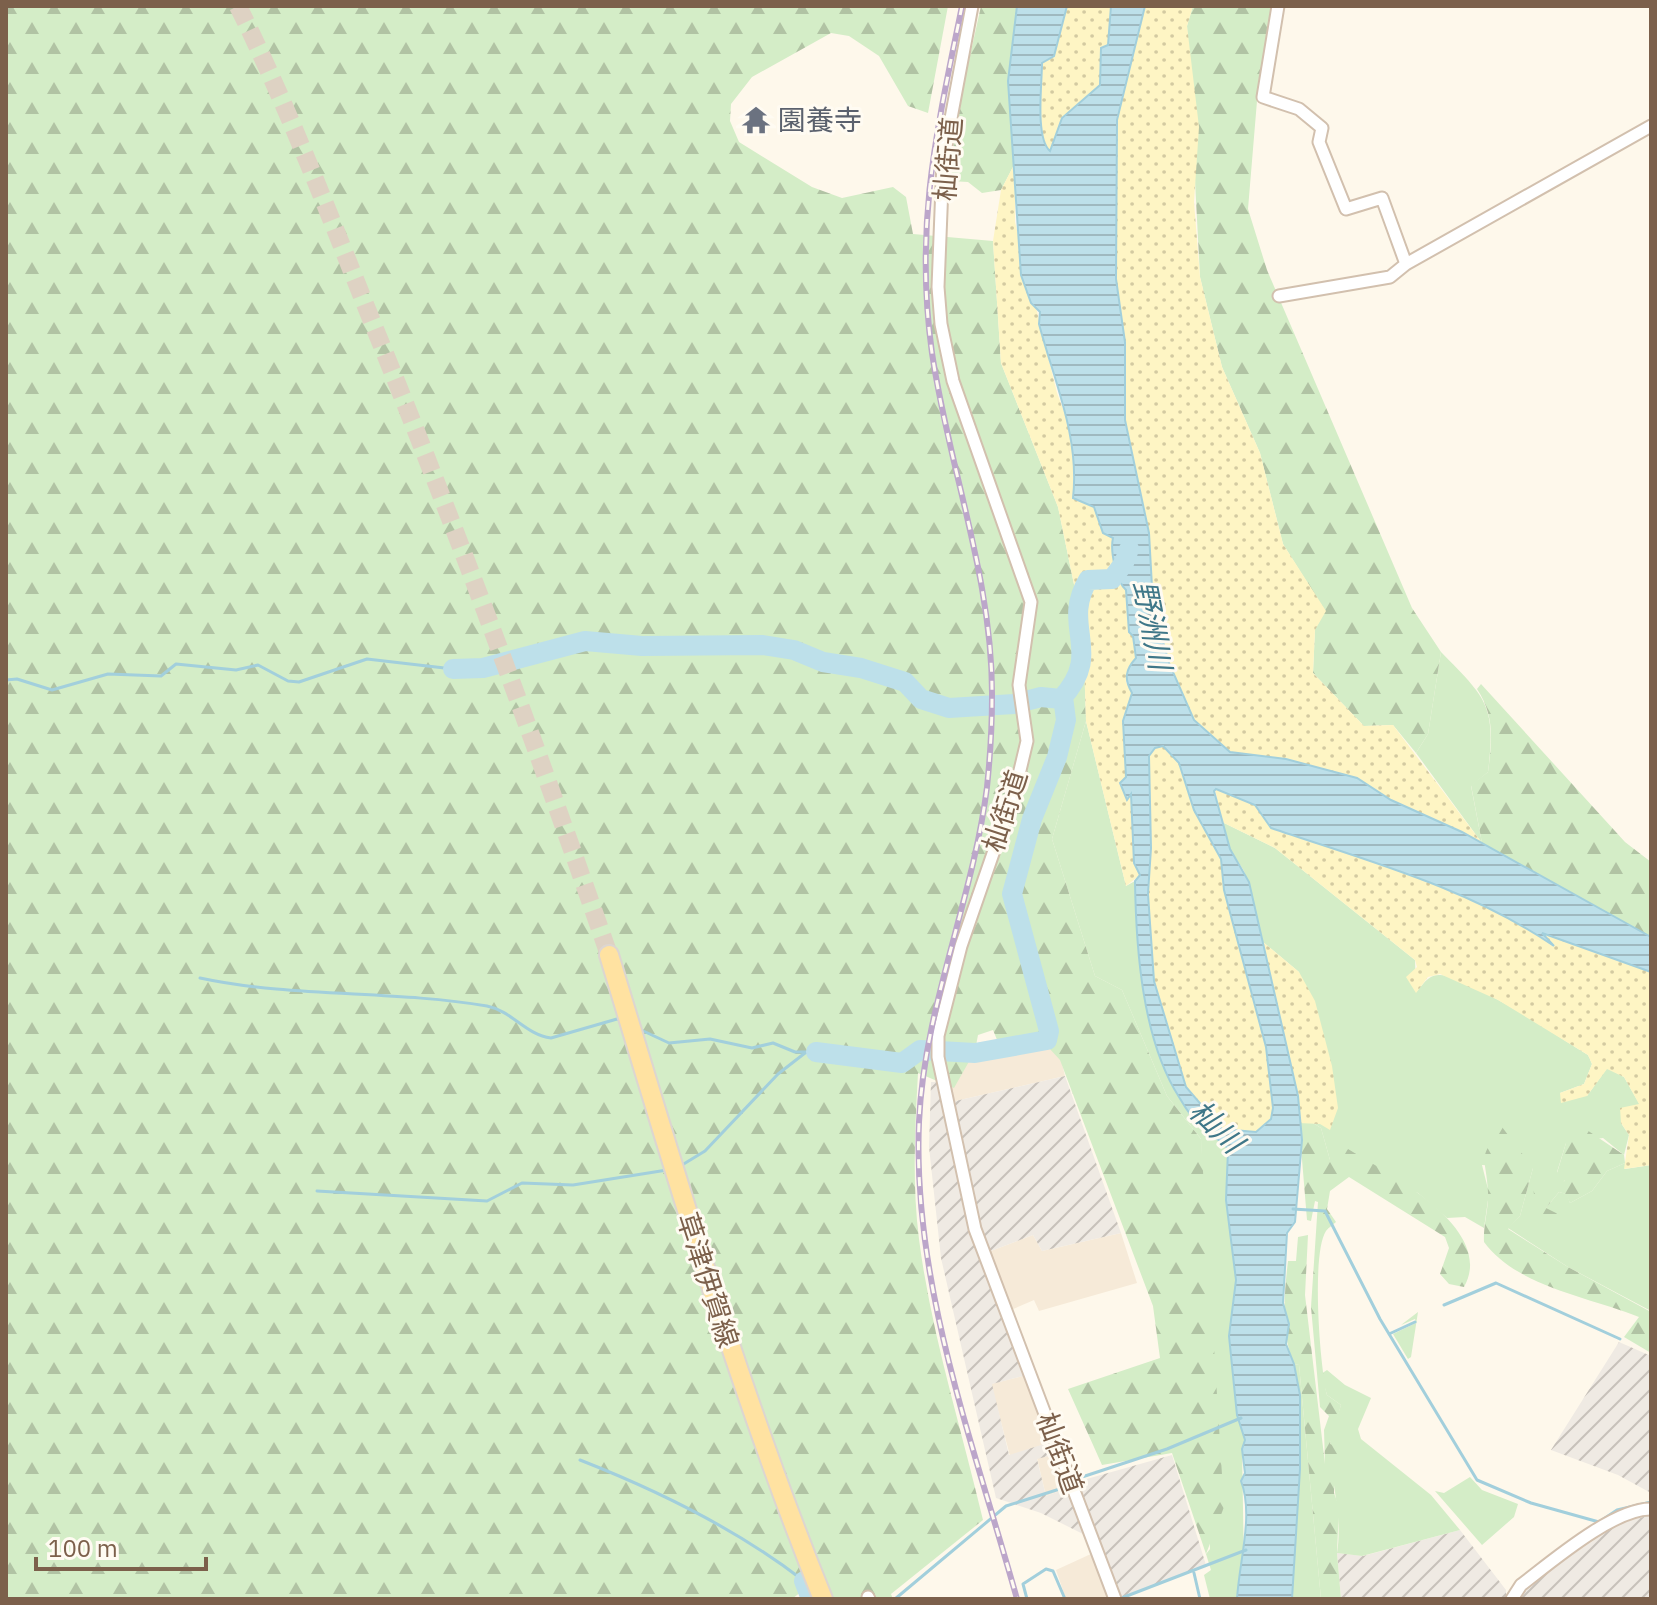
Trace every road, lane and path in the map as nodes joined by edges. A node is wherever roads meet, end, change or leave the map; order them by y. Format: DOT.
graph roads {
  1 [pos="972,6"];
  2 [pos="1278,6"];
  3 [pos="1651,126"];
  4 [pos="1406,264"];
  5 [pos="1279,296"];
  6 [pos="609,955"];
  7 [pos="1651,1509"];
  8 [pos="823,1599"];
  9 [pos="1115,1599"];
  10 [pos="1512,1599"];
  1 -- 9 [label="street, 杣街道"];
  2 -- 4 [label="street"];
  3 -- 4 [label="street"];
  4 -- 5 [label="street"];
  6 -- 8 [label="main road, 草津伊賀線"];
  7 -- 10 [label="street"];
}
